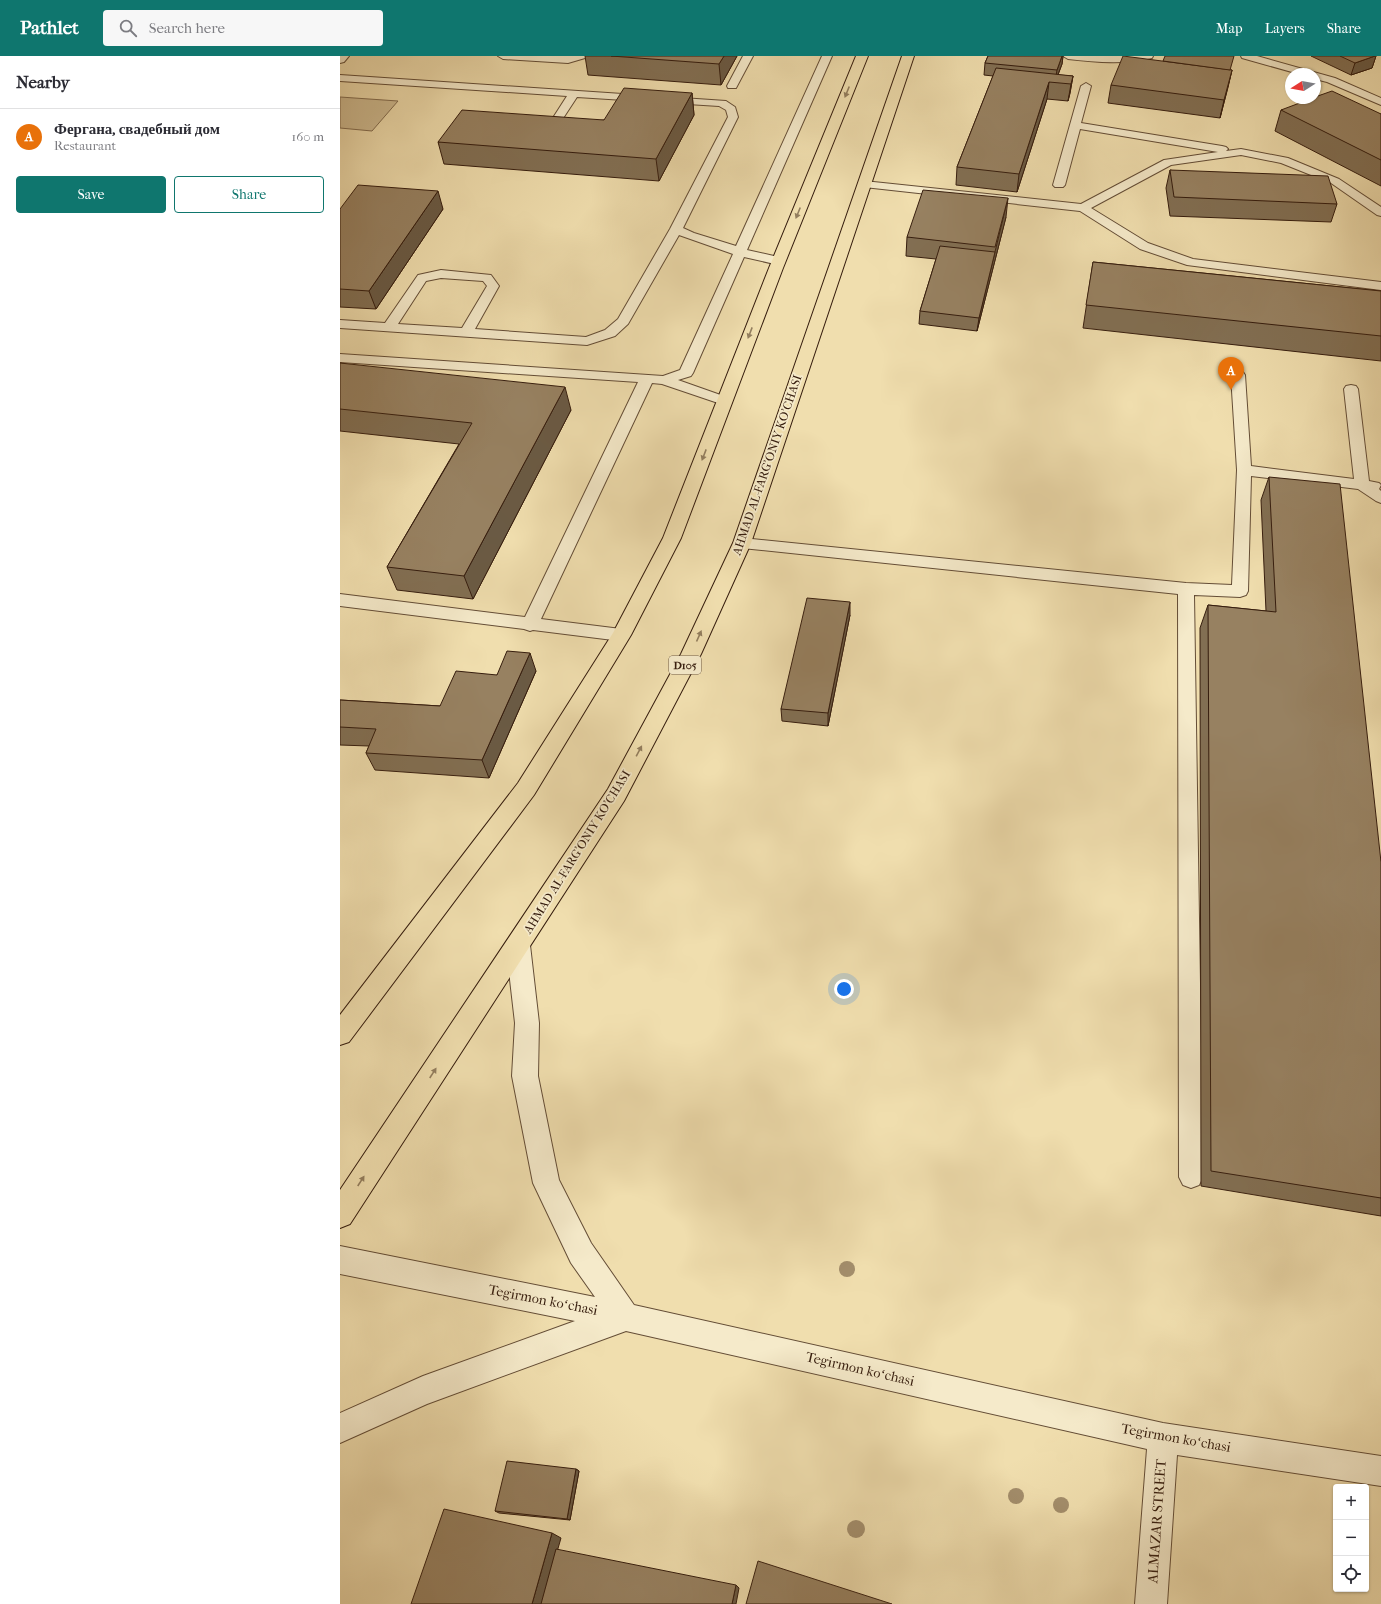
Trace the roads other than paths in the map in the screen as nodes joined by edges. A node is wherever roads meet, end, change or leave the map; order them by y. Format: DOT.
graph roads {
  1 [pos="344,56"];
  2 [pos="504,56"];
  3 [pos="581,56"];
  4 [pos="748,56"];
  5 [pos="827,56"];
  6 [pos="862,56"];
  7 [pos="908,56"];
  8 [pos="1068,56"];
  9 [pos="1148,56"];
  10 [pos="1246,56"];
  11 [pos="340,60"];
  12 [pos="1289,68"];
  13 [pos="340,78"];
  14 [pos="1321,78"];
  15 [pos="732,86"];
  16 [pos="1086,86"];
  17 [pos="574,93"];
  18 [pos="1381,102"];
  19 [pos="554,124"];
  20 [pos="1075,125"];
  21 [pos="1241,152"];
  22 [pos="864,184"];
  23 [pos="1059,185"];
  24 [pos="1083,208"];
  25 [pos="1381,212"];
  26 [pos="676,229"];
  27 [pos="740,252"];
  28 [pos="779,261"];
  29 [pos="1381,286"];
  30 [pos="340,324"];
  31 [pos="389,327"];
  32 [pos="467,332"];
  33 [pos="340,358"];
  34 [pos="1238,374"];
  35 [pos="647,379"];
  36 [pos="664,380"];
  37 [pos="1351,389"];
  38 [pos="724,401"];
  39 [pos="1244,470"];
  40 [pos="1362,485"];
  41 [pos="1381,487"];
  42 [pos="1381,498"];
  43 [pos="742,543"];
  44 [pos="1186,589"];
  45 [pos="340,600"];
  46 [pos="530,625"];
  47 [pos="621,635"];
  48 [pos="518,945"];
  49 [pos="343,1029"];
  50 [pos="1191,1177"];
  51 [pos="340,1214"];
  52 [pos="340,1260"];
  53 [pos="626,1316"];
  54 [pos="340,1428"];
  55 [pos="1164,1438"];
  56 [pos="1381,1471"];
  57 [pos="1151,1604"];
  1 -- 11 [label="lane"];
  2 -- 3 [label="lane"];
  4 -- 15 [label="lane"];
  5 -- 27 [label="lane"];
  6 -- 28 [label="highway, one-way"];
  7 -- 22 [label="highway, AHMAD AL-FARG'ONIY KO'CHASI / D105"];
  8 -- 9 [label="lane"];
  10 -- 12 [label="lane"];
  13 -- 17 [label="lane"];
  14 -- 18 [label="lane"];
  16 -- 20 [label="lane"];
  17 -- 19 [label="lane"];
  17 -- 26 [label="lane"];
  20 -- 21 [label="lane"];
  20 -- 23 [label="lane"];
  21 -- 24 [label="lane"];
  21 -- 25 [label="lane"];
  22 -- 24 [label="lane"];
  22 -- 43 [label="highway, AHMAD AL-FARG'ONIY KO'CHASI / D105"];
  24 -- 29 [label="lane"];
  26 -- 27 [label="lane"];
  26 -- 32 [label="lane"];
  27 -- 28 [label="lane"];
  27 -- 36 [label="lane"];
  28 -- 38 [label="highway, one-way"];
  30 -- 31 [label="lane"];
  31 -- 32 [label="lane"];
  31 -- 32 [label="lane"];
  33 -- 35 [label="lane"];
  34 -- 39 [label="lane"];
  35 -- 36 [label="lane"];
  35 -- 46 [label="lane"];
  36 -- 38 [label="lane"];
  37 -- 40 [label="lane"];
  38 -- 47 [label="highway, one-way"];
  39 -- 40 [label="lane"];
  39 -- 44 [label="lane"];
  40 -- 41 [label="lane"];
  40 -- 42 [label="lane"];
  43 -- 44 [label="lane"];
  48 -- 43 [label="highway, AHMAD AL-FARG'ONIY KO'CHASI / D105, one-way"];
  44 -- 50 [label="lane"];
  45 -- 46 [label="lane"];
  46 -- 47 [label="lane"];
  47 -- 49 [label="highway"];
  51 -- 48 [label="highway, AHMAD AL-FARG'ONIY KO'CHASI / D105, one-way"];
  48 -- 53 [label="street"];
  52 -- 53 [label="street, Tegirmon koʻchasi"];
  53 -- 54 [label="street"];
  53 -- 55 [label="street, Tegirmon koʻchasi"];
  55 -- 56 [label="street, Tegirmon koʻchasi"];
  55 -- 57 [label="street, ALMAZAR STREET"];
}
